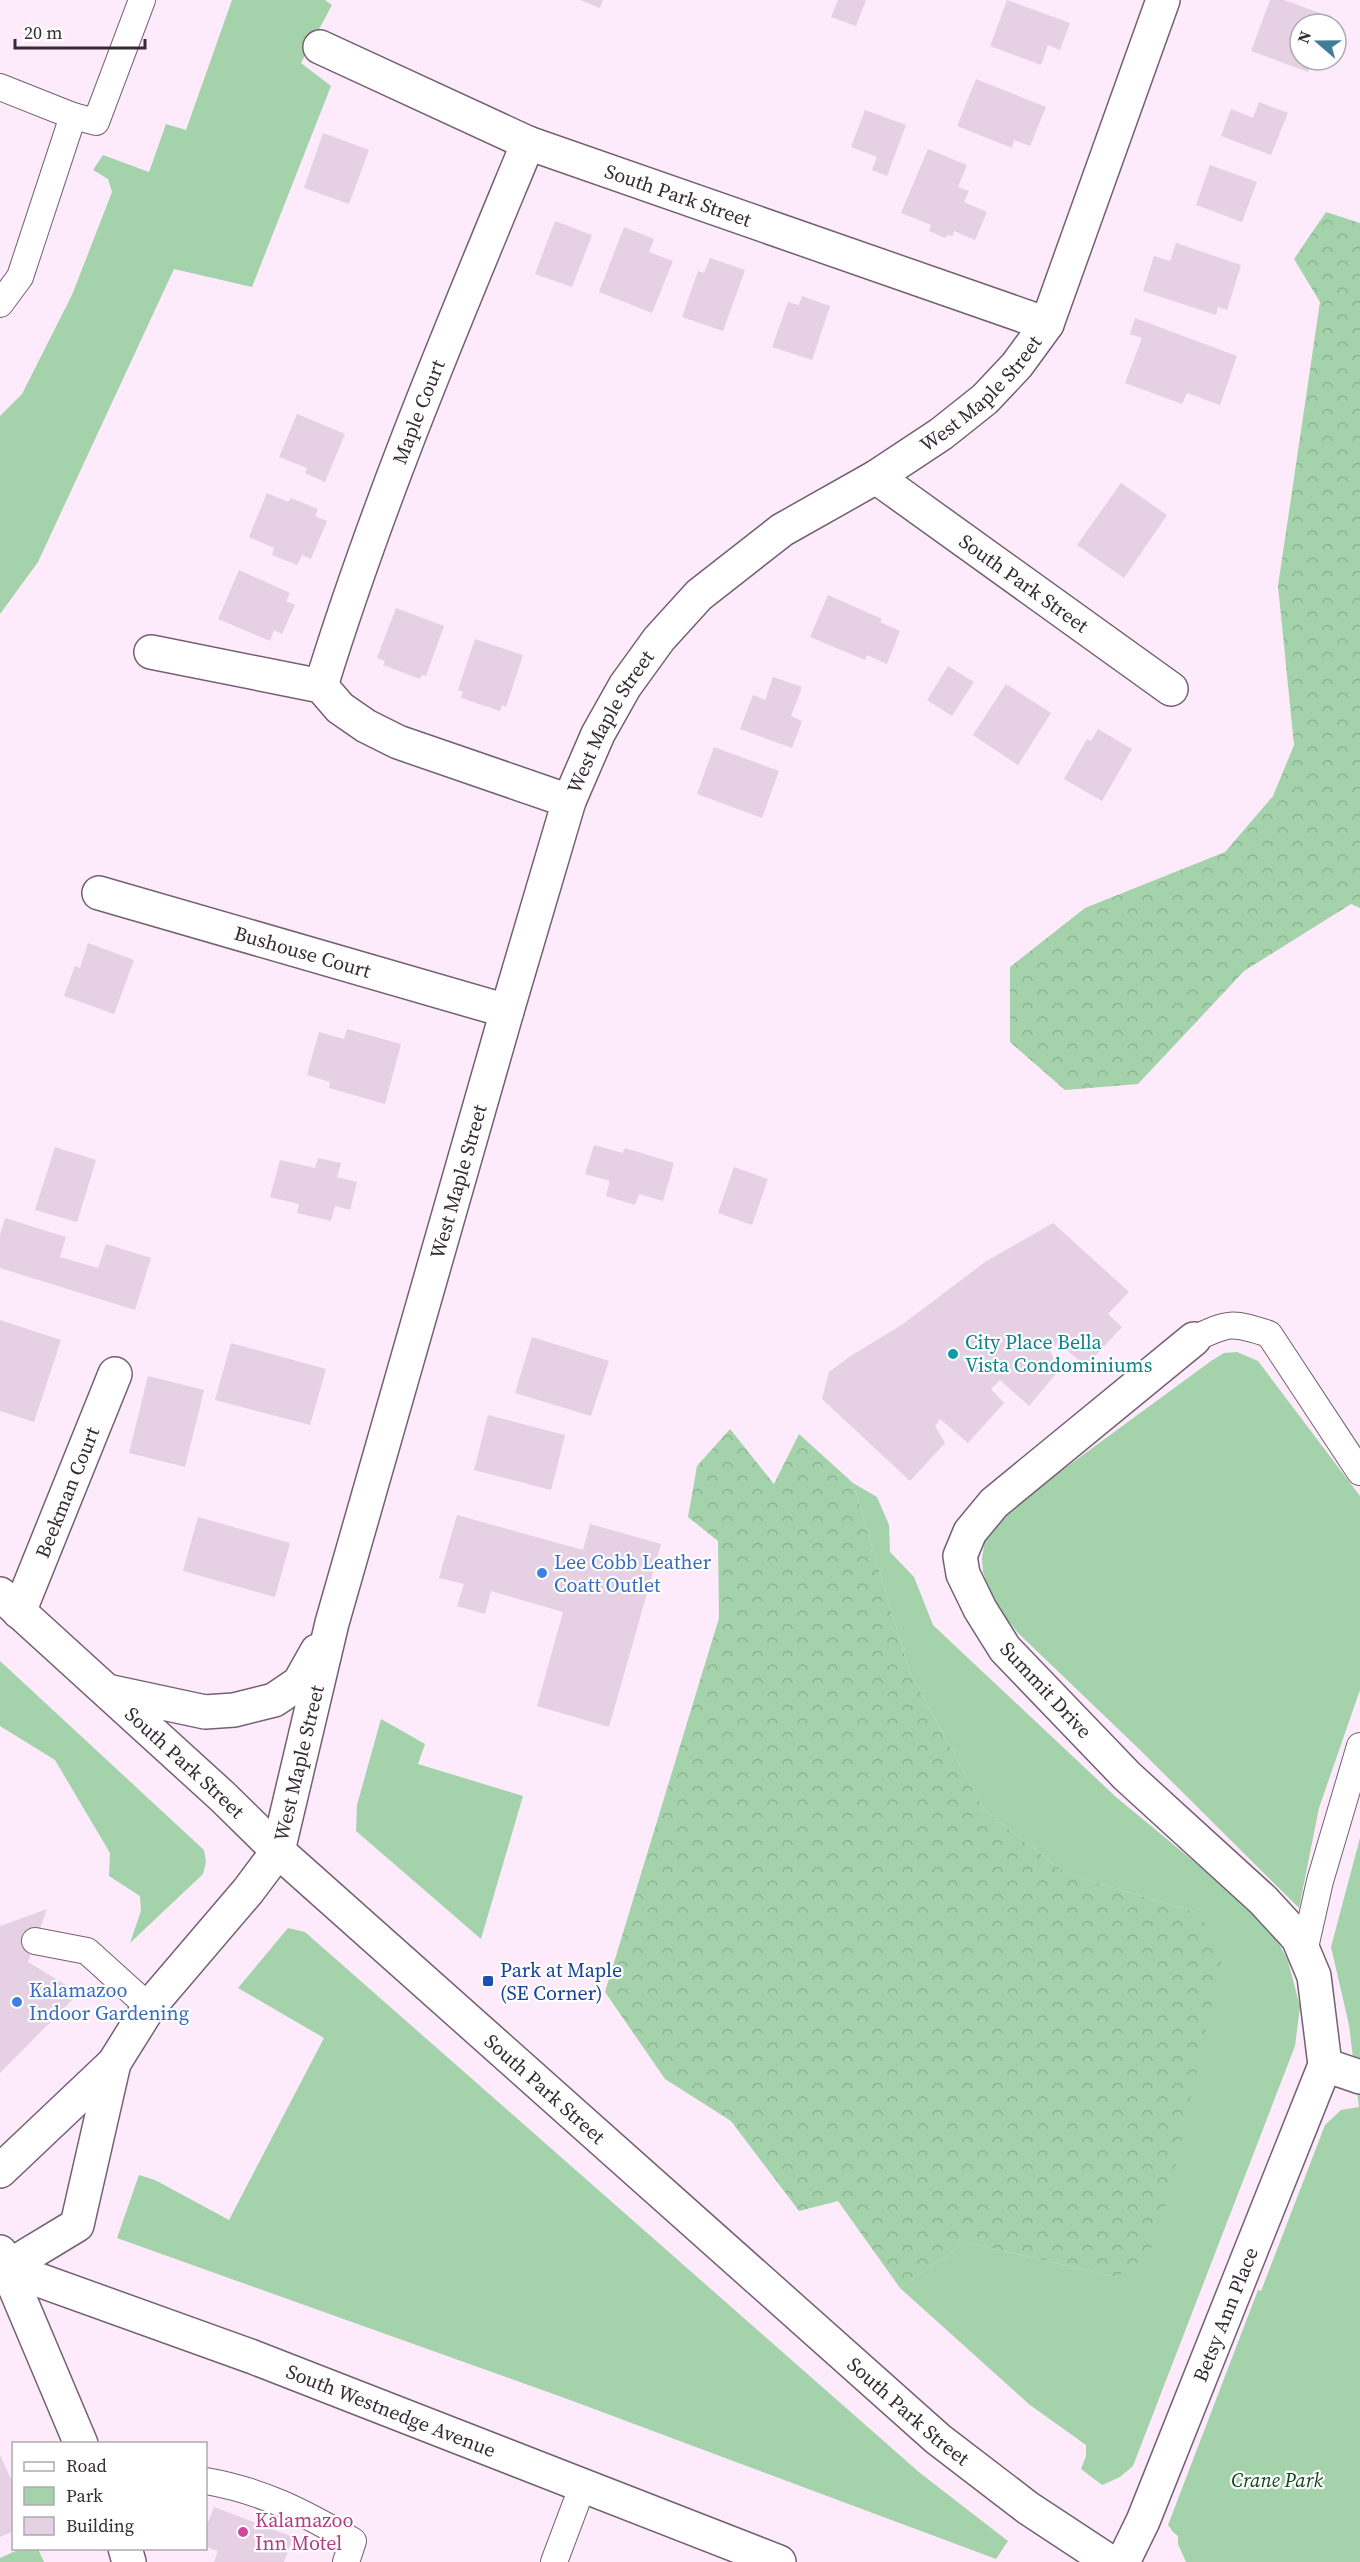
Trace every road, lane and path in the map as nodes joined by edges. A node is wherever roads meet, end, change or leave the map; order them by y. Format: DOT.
graph roads {
  1 [pos="142,0"];
  2 [pos="1163,0"];
  3 [pos="320,47"];
  4 [pos="0,87"];
  5 [pos="73,116"];
  6 [pos="528,143"];
  7 [pos="0,304"];
  8 [pos="1047,324"];
  9 [pos="876,477"];
  10 [pos="151,652"];
  11 [pos="321,686"];
  12 [pos="1172,689"];
  13 [pos="569,801"];
  14 [pos="99,893"];
  15 [pos="507,1011"];
  16 [pos="1194,1339"];
  17 [pos="115,1374"];
  18 [pos="1360,1472"];
  19 [pos="10,1603"];
  20 [pos="332,1623"];
  21 [pos="107,1690"];
  22 [pos="1360,1746"];
  23 [pos="278,1851"];
  24 [pos="35,1941"];
  25 [pos="1304,1952"];
  26 [pos="149,2007"];
  27 [pos="114,2063"];
  28 [pos="1325,2065"];
  29 [pos="1360,2077"];
  30 [pos="0,2171"];
  31 [pos="2,2262"];
  32 [pos="80,2442"];
  33 [pos="207,2481"];
  34 [pos="583,2485"];
  35 [pos="346,2562"];
  36 [pos="554,2562"];
  37 [pos="779,2562"];
  38 [pos="1110,2562"];
  39 [pos="1123,2562"];
  1 -- 5 [label="lane"];
  2 -- 8 [label="street, West Maple Street"];
  3 -- 6 [label="street, South Park Street"];
  4 -- 5 [label="lane"];
  5 -- 7 [label="lane"];
  6 -- 8 [label="street, South Park Street"];
  6 -- 11 [label="street, Maple Court"];
  8 -- 9 [label="street, West Maple Street"];
  9 -- 12 [label="street, South Park Street"];
  9 -- 13 [label="street, West Maple Street"];
  10 -- 11 [label="street"];
  11 -- 13 [label="street"];
  13 -- 15 [label="street, West Maple Street"];
  14 -- 15 [label="street, Bushouse Court"];
  15 -- 20 [label="street, West Maple Street"];
  16 -- 18 [label="lane"];
  16 -- 25 [label="street, Summit Drive"];
  17 -- 19 [label="street, Beekman Court"];
  19 -- 21 [label="street, South Park Street"];
  20 -- 21 [label="street, West Maple Street"];
  20 -- 23 [label="street, West Maple Street"];
  21 -- 23 [label="street, South Park Street"];
  22 -- 25 [label="lane"];
  23 -- 26 [label="street, West Maple Street"];
  23 -- 38 [label="street, South Park Street"];
  24 -- 26 [label="lane"];
  25 -- 28 [label="street, Summit Drive"];
  26 -- 27 [label="street, West Maple Street"];
  27 -- 30 [label="street, West Maple Street"];
  27 -- 31 [label="street, West Maple Street"];
  28 -- 29 [label="street"];
  28 -- 39 [label="street, Betsy Ann Place"];
  31 -- 32 [label="street"];
  31 -- 34 [label="street, South Westnedge Avenue"];
  33 -- 35 [label="lane"];
  34 -- 36 [label="lane"];
  34 -- 37 [label="street, South Westnedge Avenue"];
}
